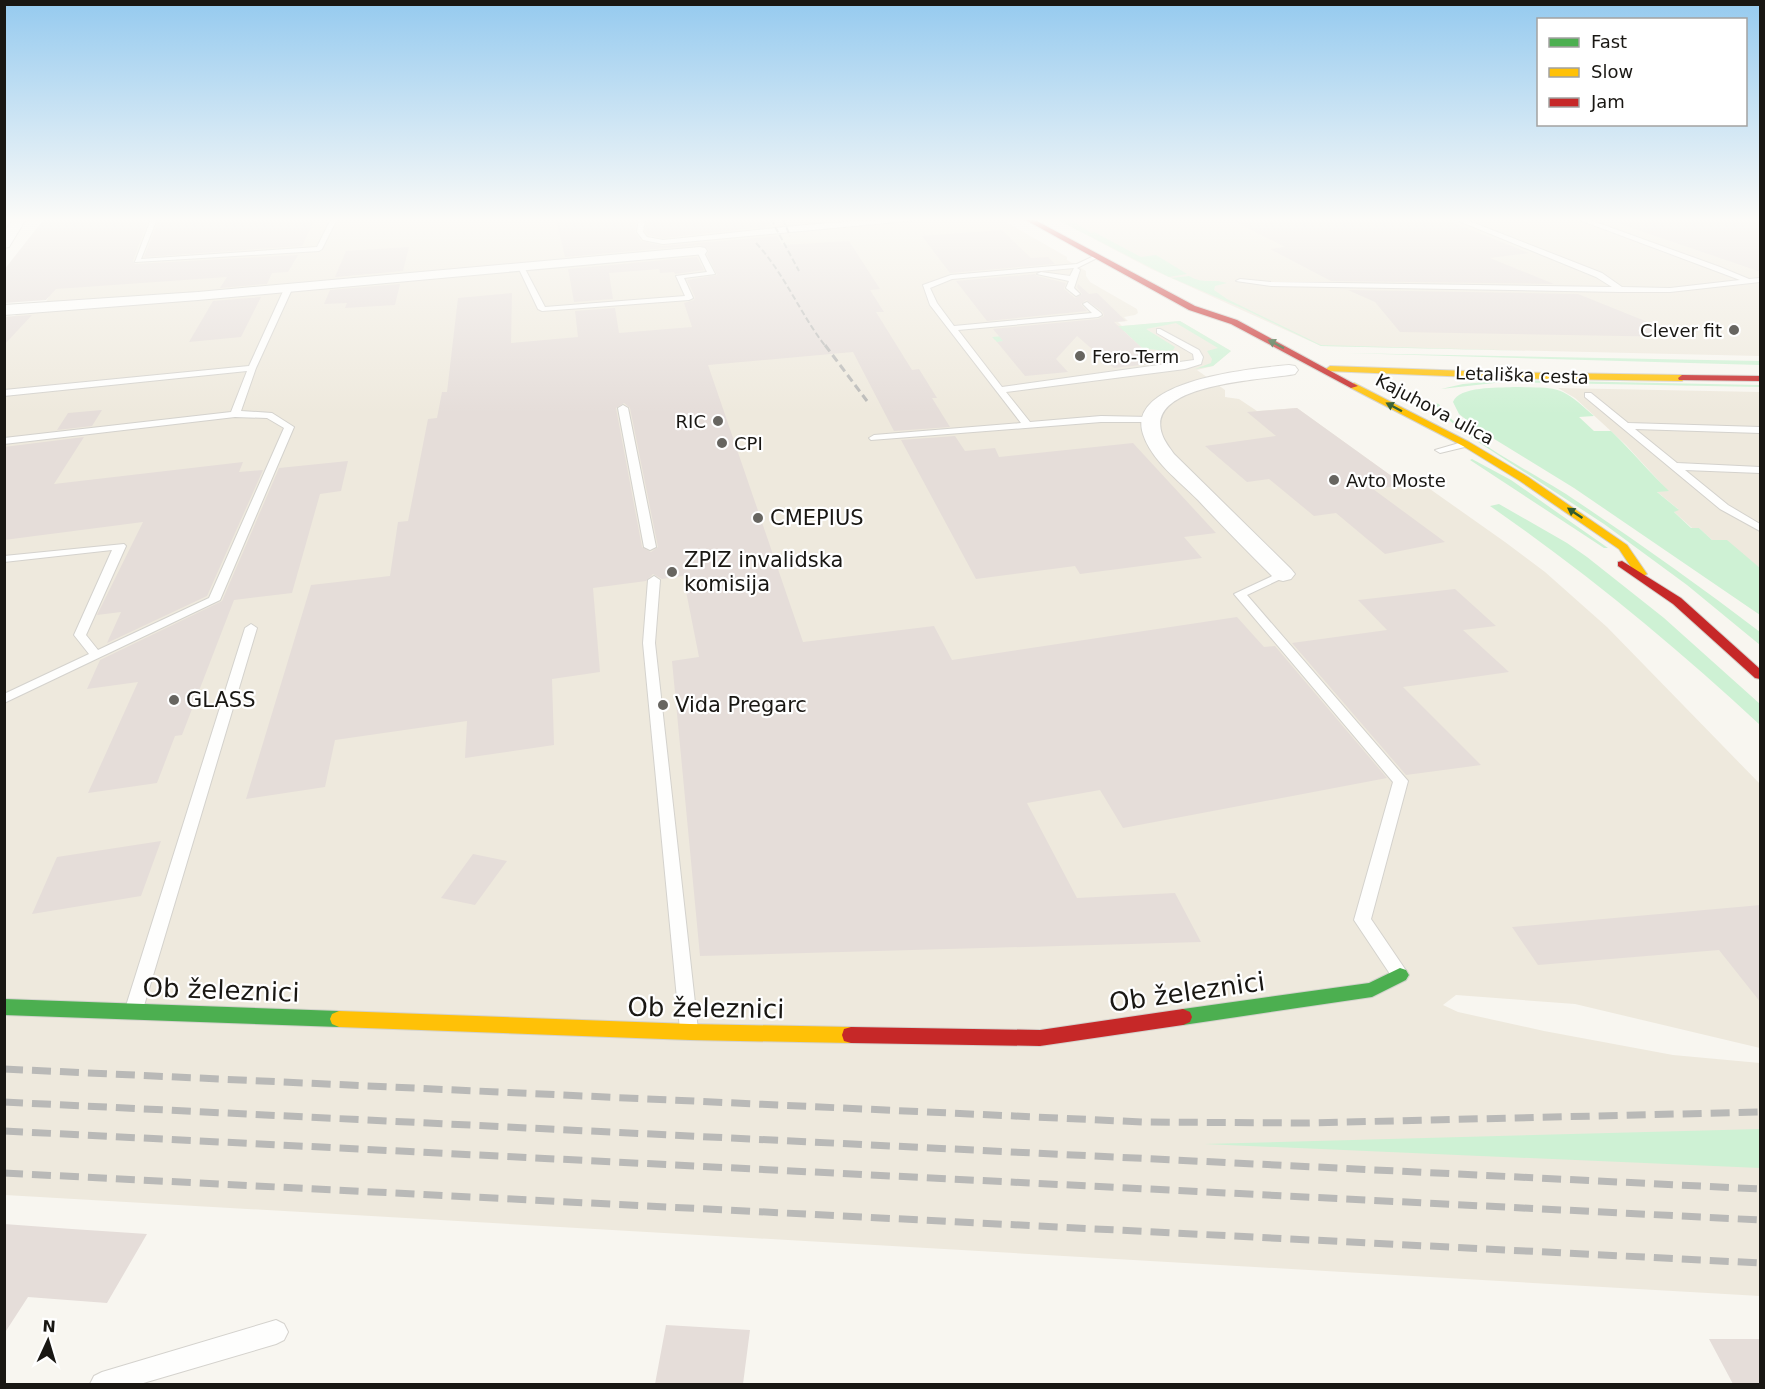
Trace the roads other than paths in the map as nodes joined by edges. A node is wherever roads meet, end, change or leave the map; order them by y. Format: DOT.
graph roads {
  1 [pos="326,284"];
  2 [pos="529,284"];
  3 [pos="683,284"];
  4 [pos="931,284"];
  5 [pos="1071,284"];
  6 [pos="1146,284"];
  7 [pos="1269,284"];
  8 [pos="1612,284"];
  9 [pos="1733,284"];
  10 [pos="289,287"];
  11 [pos="1621,290"];
  12 [pos="1076,294"];
  13 [pos="1087,304"];
  14 [pos="1192,308"];
  15 [pos="4,310"];
  16 [pos="954,328"];
  17 [pos="1160,331"];
  18 [pos="1234,338"];
  19 [pos="1268,357"];
  20 [pos="252,368"];
  21 [pos="1318,368"];
  22 [pos="1761,370"];
  23 [pos="1293,372"];
  24 [pos="1496,375"];
  25 [pos="1761,381"];
  26 [pos="1429,388"];
  27 [pos="999,390"];
  28 [pos="4,393"];
  29 [pos="1588,394"];
  30 [pos="623,408"];
  31 [pos="1428,408"];
  32 [pos="234,414"];
  33 [pos="1150,420"];
  34 [pos="1028,425"];
  35 [pos="1626,426"];
  36 [pos="1761,430"];
  37 [pos="874,438"];
  38 [pos="4,441"];
  39 [pos="1466,444"];
  40 [pos="1435,447"];
  41 [pos="1458,461"];
  42 [pos="1673,466"];
  43 [pos="1761,470"];
  44 [pos="1760,528"];
  45 [pos="650,547"];
  46 [pos="4,559"];
  47 [pos="1611,559"];
  48 [pos="1284,574"];
  49 [pos="1641,574"];
  50 [pos="654,580"];
  51 [pos="251,627"];
  52 [pos="96,655"];
  53 [pos="1761,675"];
  54 [pos="4,699"];
  55 [pos="1400,975"];
  56 [pos="4,1007"];
  57 [pos="134,1011"];
  58 [pos="690,1032"];
  59 [pos="276,1332"];
  60 [pos="102,1384"];
  1 -- 10 [label="street"];
  2 -- 3 [label="lane"];
  4 -- 16 [label="lane"];
  5 -- 12 [label="lane"];
  6 -- 14 [label="main road, Kajuhova ulica"];
  7 -- 11 [label="lane"];
  8 -- 11 [label="lane"];
  9 -- 11 [label="lane"];
  10 -- 15 [label="street"];
  10 -- 20 [label="lane"];
  13 -- 16 [label="lane"];
  14 -- 18 [label="main road, Kajuhova ulica"];
  21 -- 14 [label="main road, Kajuhova ulica, one-way"];
  16 -- 27 [label="lane"];
  17 -- 27 [label="lane"];
  19 -- 23 [label="main road"];
  20 -- 28 [label="lane"];
  20 -- 32 [label="lane"];
  21 -- 22 [label="main road, Letališka cesta"];
  21 -- 23 [label="main road, Letališka cesta"];
  21 -- 24 [label="main road, Letališka cesta"];
  39 -- 21 [label="main road, Kajuhova ulica, one-way"];
  23 -- 33 [label="street, Letališka cesta"];
  24 -- 25 [label="main road, Letališka cesta"];
  24 -- 26 [label="main road"];
  27 -- 34 [label="lane"];
  29 -- 35 [label="lane"];
  30 -- 45 [label="lane"];
  31 -- 39 [label="main road"];
  32 -- 38 [label="lane"];
  32 -- 52 [label="lane"];
  33 -- 34 [label="lane"];
  33 -- 48 [label="street"];
  34 -- 37 [label="lane"];
  35 -- 36 [label="lane"];
  35 -- 42 [label="lane"];
  39 -- 40 [label="lane"];
  49 -- 39 [label="main road, Kajuhova ulica, one-way"];
  40 -- 41 [label="main road, Kajuhova ulica"];
  42 -- 43 [label="lane"];
  42 -- 44 [label="lane"];
  46 -- 52 [label="lane"];
  47 -- 49 [label="main road, Kajuhova ulica"];
  48 -- 55 [label="lane"];
  49 -- 53 [label="main road, Kajuhova ulica"];
  50 -- 58 [label="lane"];
  51 -- 57 [label="lane"];
  52 -- 54 [label="lane"];
  55 -- 58 [label="main road, Ob železnici"];
  56 -- 57 [label="main road, Ob železnici"];
  57 -- 58 [label="main road, Ob železnici"];
  59 -- 60 [label="lane"];
}
